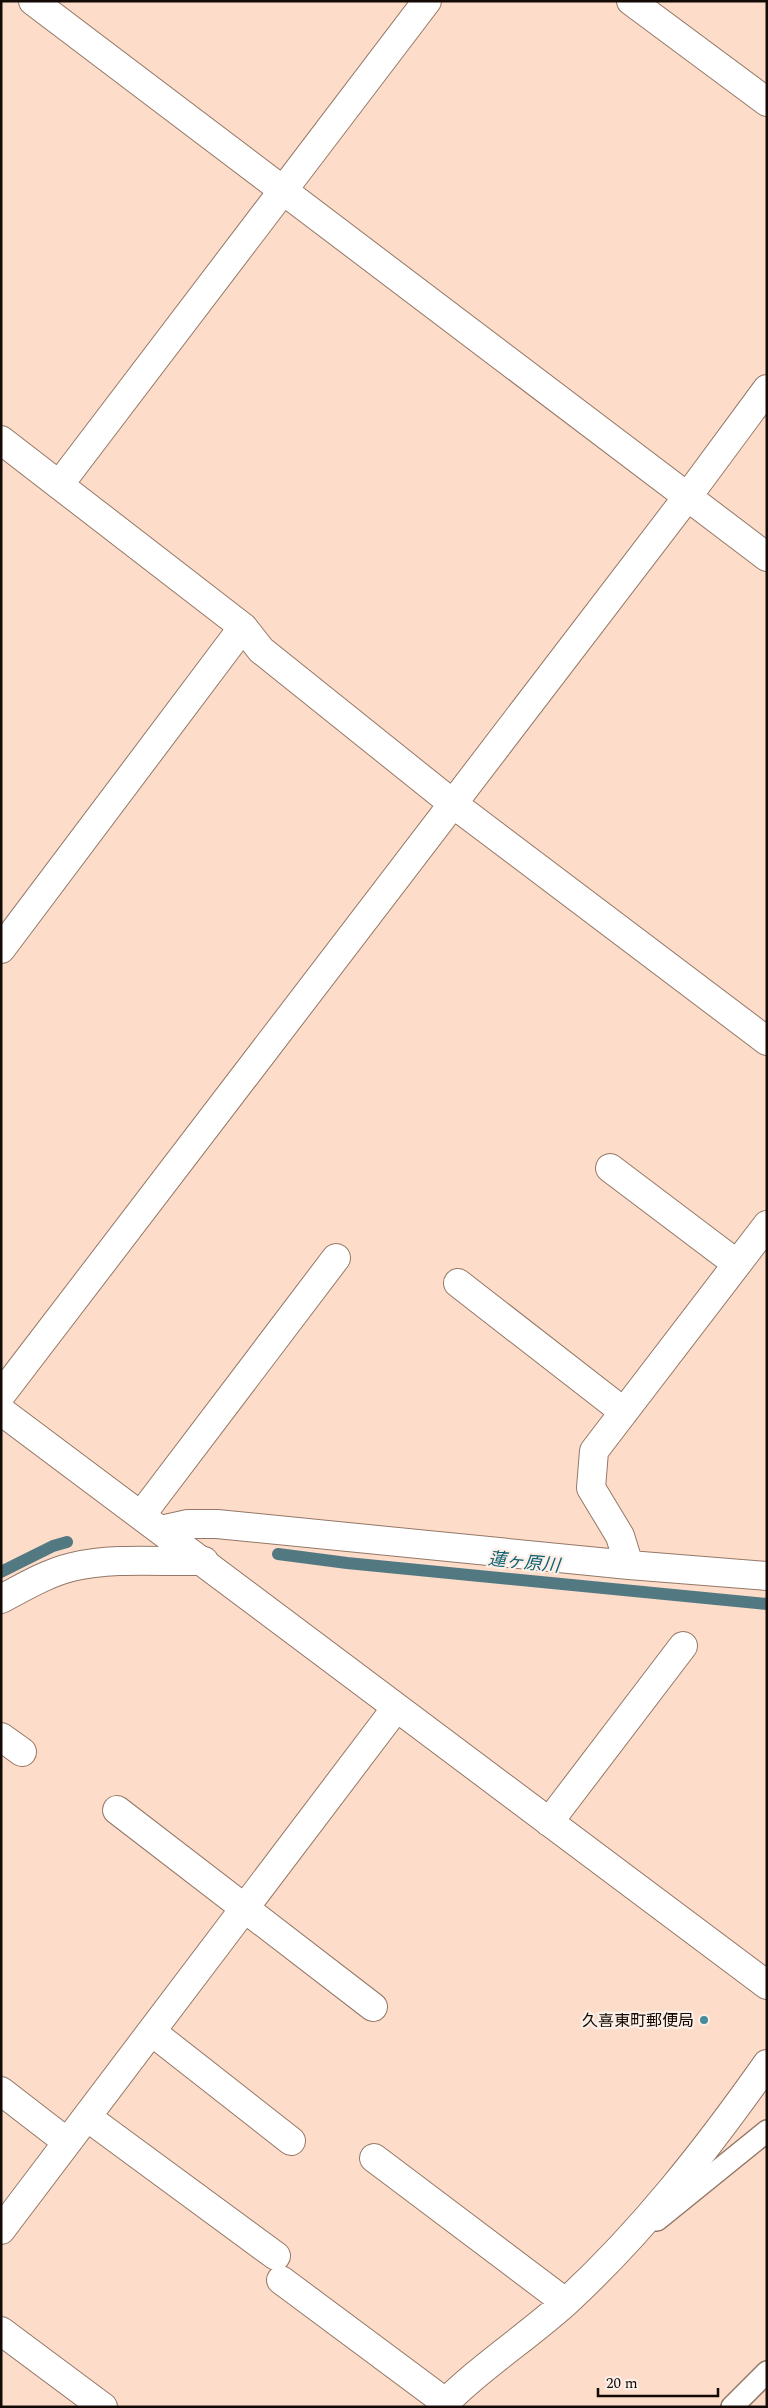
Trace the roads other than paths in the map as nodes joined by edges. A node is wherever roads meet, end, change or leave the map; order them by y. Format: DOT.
graph roads {
  1 [pos="33,1"];
  2 [pos="427,1"];
  3 [pos="631,1"];
  4 [pos="767,102"];
  5 [pos="284,192"];
  6 [pos="767,389"];
  7 [pos="1,440"];
  8 [pos="59,485"];
  9 [pos="688,496"];
  10 [pos="767,557"];
  11 [pos="244,627"];
  12 [pos="452,803"];
  13 [pos="1,948"];
  14 [pos="767,1042"];
  15 [pos="610,1168"];
  16 [pos="767,1225"];
  17 [pos="336,1258"];
  18 [pos="737,1264"];
  19 [pos="458,1283"];
  20 [pos="1,1395"];
  21 [pos="1,1411"];
  22 [pos="624,1412"];
  23 [pos="152,1522"];
  24 [pos="204,1561"];
  25 [pos="630,1565"];
  26 [pos="767,1576"];
  27 [pos="1,1598"];
  28 [pos="683,1646"];
  29 [pos="396,1708"];
  30 [pos="117,1810"];
  31 [pos="549,1822"];
  32 [pos="245,1907"];
  33 [pos="767,1985"];
  34 [pos="373,2007"];
  35 [pos="152,2032"];
  36 [pos="765,2073"];
  37 [pos="1,2091"];
  38 [pos="87,2116"];
  39 [pos="767,2131"];
  40 [pos="291,2141"];
  41 [pos="67,2142"];
  42 [pos="374,2158"];
  43 [pos="1,2230"];
  44 [pos="618,2251"];
  45 [pos="565,2302"];
  46 [pos="1,2331"];
  47 [pos="767,2372"];
  48 [pos="443,2405"];
  49 [pos="103,2407"];
  50 [pos="732,2407"];
  1 -- 5 [label="street"];
  2 -- 5 [label="street"];
  3 -- 4 [label="street"];
  5 -- 8 [label="street"];
  5 -- 9 [label="street"];
  6 -- 9 [label="street"];
  7 -- 8 [label="street"];
  8 -- 11 [label="street"];
  9 -- 10 [label="street"];
  9 -- 12 [label="street"];
  11 -- 12 [label="street"];
  11 -- 13 [label="street"];
  12 -- 14 [label="street"];
  12 -- 20 [label="street"];
  15 -- 18 [label="street"];
  16 -- 18 [label="street"];
  17 -- 23 [label="street"];
  18 -- 22 [label="street"];
  19 -- 22 [label="street"];
  21 -- 23 [label="street"];
  22 -- 25 [label="street"];
  23 -- 24 [label="street"];
  23 -- 25 [label="street"];
  24 -- 27 [label="street"];
  24 -- 29 [label="street"];
  25 -- 26 [label="street"];
  28 -- 31 [label="street"];
  29 -- 31 [label="street"];
  29 -- 32 [label="street"];
  30 -- 32 [label="street"];
  31 -- 33 [label="street"];
  32 -- 34 [label="street"];
  32 -- 35 [label="street"];
  35 -- 38 [label="street"];
  35 -- 40 [label="street"];
  36 -- 44 [label="street"];
  37 -- 41 [label="street"];
  38 -- 41 [label="street"];
  38 -- 48 [label="street"];
  39 -- 44 [label="lane"];
  41 -- 43 [label="street"];
  42 -- 45 [label="street"];
  44 -- 45 [label="street"];
  45 -- 48 [label="street"];
  46 -- 49 [label="street"];
  47 -- 50 [label="lane"];
}
